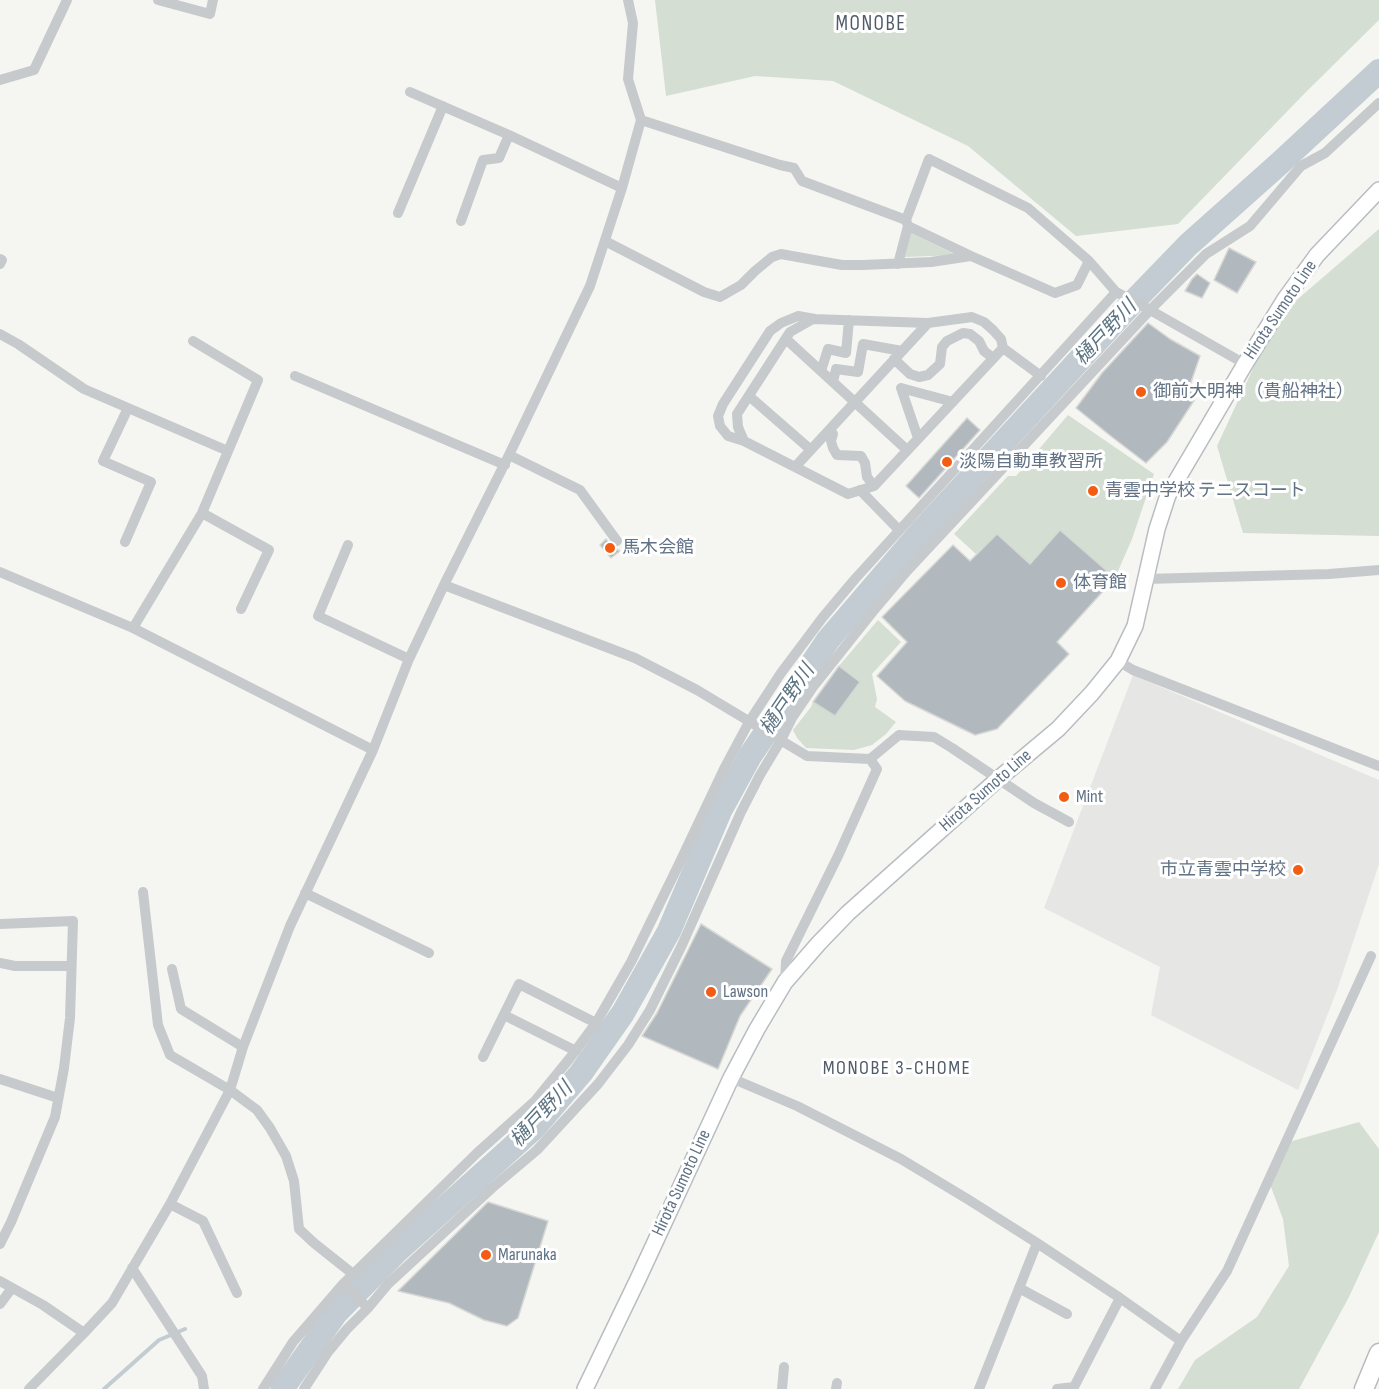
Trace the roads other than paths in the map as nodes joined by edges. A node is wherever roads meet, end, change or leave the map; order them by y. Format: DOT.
graph roads {
  1 [pos="67,0"];
  2 [pos="158,0"];
  3 [pos="213,0"];
  4 [pos="628,0"];
  5 [pos="0,80"];
  6 [pos="410,92"];
  7 [pos="1379,103"];
  8 [pos="443,106"];
  9 [pos="640,120"];
  10 [pos="509,135"];
  11 [pos="622,189"];
  12 [pos="1379,190"];
  13 [pos="398,213"];
  14 [pos="461,221"];
  15 [pos="907,223"];
  16 [pos="605,241"];
  17 [pos="971,256"];
  18 [pos="0,259"];
  19 [pos="1089,261"];
  20 [pos="0,264"];
  21 [pos="898,264"];
  22 [pos="1116,292"];
  23 [pos="1150,310"];
  24 [pos="816,319"];
  25 [pos="849,320"];
  26 [pos="928,323"];
  27 [pos="0,334"];
  28 [pos="786,339"];
  29 [pos="193,341"];
  30 [pos="1003,348"];
  31 [pos="898,355"];
  32 [pos="993,358"];
  33 [pos="1245,364"];
  34 [pos="821,371"];
  35 [pos="295,376"];
  36 [pos="1041,376"];
  37 [pos="833,382"];
  38 [pos="749,396"];
  39 [pos="855,402"];
  40 [pos="953,402"];
  41 [pos="128,408"];
  42 [pos="830,430"];
  43 [pos="918,438"];
  44 [pos="744,441"];
  45 [pos="811,450"];
  46 [pos="907,450"];
  47 [pos="228,451"];
  48 [pos="507,460"];
  49 [pos="795,467"];
  50 [pos="874,486"];
  51 [pos="860,490"];
  52 [pos="202,513"];
  53 [pos="899,530"];
  54 [pos="124,542"];
  55 [pos="617,542"];
  56 [pos="348,545"];
  57 [pos="1379,570"];
  58 [pos="0,572"];
  59 [pos="1146,579"];
  60 [pos="444,585"];
  61 [pos="241,609"];
  62 [pos="133,628"];
  63 [pos="409,658"];
  64 [pos="1118,661"];
  65 [pos="749,722"];
  66 [pos="781,740"];
  67 [pos="373,750"];
  68 [pos="870,759"];
  69 [pos="1379,766"];
  70 [pos="998,780"];
  71 [pos="1069,822"];
  72 [pos="143,892"];
  73 [pos="305,893"];
  74 [pos="0,924"];
  75 [pos="429,953"];
  76 [pos="1371,956"];
  77 [pos="0,963"];
  78 [pos="71,966"];
  79 [pos="172,969"];
  80 [pos="785,982"];
  81 [pos="504,1015"];
  82 [pos="596,1023"];
  83 [pos="243,1047"];
  84 [pos="576,1050"];
  85 [pos="483,1057"];
  86 [pos="731,1078"];
  87 [pos="0,1079"];
  88 [pos="230,1090"];
  89 [pos="58,1098"];
  90 [pos="170,1204"];
  91 [pos="1037,1243"];
  92 [pos="0,1244"];
  93 [pos="132,1268"];
  94 [pos="353,1274"];
  95 [pos="0,1281"];
  96 [pos="343,1284"];
  97 [pos="12,1288"];
  98 [pos="1019,1288"];
  99 [pos="237,1293"];
  100 [pos="1120,1298"];
  101 [pos="0,1304"];
  102 [pos="368,1308"];
  103 [pos="1067,1314"];
  104 [pos="84,1333"];
  105 [pos="1180,1341"];
  106 [pos="1379,1353"];
  107 [pos="784,1367"];
  108 [pos="1075,1388"];
  109 [pos="29,1389"];
  110 [pos="204,1389"];
  111 [pos="263,1389"];
  112 [pos="304,1389"];
  113 [pos="585,1389"];
  114 [pos="782,1389"];
  115 [pos="979,1389"];
  116 [pos="1057,1389"];
  117 [pos="1155,1389"];
  118 [pos="1364,1389"];
  1 -- 5 [label="street"];
  2 -- 3 [label="street"];
  4 -- 9 [label="street"];
  6 -- 8 [label="street"];
  7 -- 23 [label="street"];
  8 -- 10 [label="street"];
  8 -- 13 [label="street"];
  9 -- 11 [label="street"];
  9 -- 15 [label="street"];
  10 -- 11 [label="street"];
  10 -- 14 [label="street"];
  11 -- 16 [label="street"];
  12 -- 33 [label="main road, Hirota Sumoto Line"];
  15 -- 17 [label="street"];
  15 -- 19 [label="street"];
  15 -- 21 [label="street"];
  16 -- 21 [label="street"];
  16 -- 48 [label="street"];
  17 -- 19 [label="street"];
  17 -- 21 [label="street"];
  18 -- 20 [label="street"];
  19 -- 22 [label="street"];
  22 -- 23 [label="street"];
  22 -- 36 [label="street"];
  23 -- 33 [label="street"];
  23 -- 66 [label="street"];
  24 -- 25 [label="street"];
  24 -- 28 [label="street"];
  24 -- 44 [label="street"];
  25 -- 26 [label="street"];
  25 -- 34 [label="street"];
  26 -- 30 [label="street"];
  26 -- 31 [label="street"];
  27 -- 41 [label="street"];
  28 -- 34 [label="street"];
  28 -- 38 [label="street"];
  29 -- 47 [label="street"];
  30 -- 32 [label="street"];
  30 -- 36 [label="street"];
  31 -- 32 [label="street"];
  31 -- 37 [label="street"];
  31 -- 39 [label="street"];
  32 -- 40 [label="street"];
  33 -- 59 [label="main road, Hirota Sumoto Line"];
  34 -- 37 [label="street"];
  35 -- 48 [label="street"];
  36 -- 53 [label="street"];
  37 -- 39 [label="street"];
  38 -- 44 [label="street"];
  38 -- 45 [label="street"];
  39 -- 42 [label="street"];
  39 -- 46 [label="street"];
  40 -- 43 [label="street"];
  40 -- 43 [label="street"];
  41 -- 47 [label="street"];
  41 -- 54 [label="street"];
  42 -- 45 [label="street"];
  42 -- 50 [label="street"];
  43 -- 46 [label="street"];
  44 -- 49 [label="street"];
  45 -- 49 [label="street"];
  46 -- 50 [label="street"];
  47 -- 52 [label="street"];
  48 -- 55 [label="street"];
  48 -- 60 [label="street"];
  49 -- 51 [label="street"];
  50 -- 51 [label="street"];
  51 -- 53 [label="street"];
  52 -- 61 [label="street"];
  52 -- 62 [label="street"];
  53 -- 65 [label="street"];
  56 -- 63 [label="street"];
  57 -- 59 [label="street"];
  58 -- 62 [label="street"];
  59 -- 64 [label="main road, Hirota Sumoto Line"];
  60 -- 63 [label="street"];
  60 -- 65 [label="street"];
  62 -- 67 [label="street"];
  63 -- 67 [label="street"];
  64 -- 69 [label="street"];
  64 -- 70 [label="main road, Hirota Sumoto Line"];
  65 -- 66 [label="street"];
  65 -- 82 [label="street"];
  66 -- 68 [label="street"];
  66 -- 102 [label="street"];
  67 -- 73 [label="street"];
  68 -- 70 [label="street"];
  68 -- 80 [label="street"];
  70 -- 71 [label="street"];
  70 -- 80 [label="main road, Hirota Sumoto Line"];
  72 -- 88 [label="street"];
  73 -- 75 [label="street"];
  73 -- 83 [label="street"];
  74 -- 78 [label="street"];
  76 -- 105 [label="street"];
  77 -- 78 [label="street"];
  78 -- 89 [label="street"];
  79 -- 83 [label="street"];
  80 -- 86 [label="main road, Hirota Sumoto Line"];
  81 -- 82 [label="street"];
  81 -- 84 [label="street"];
  81 -- 85 [label="street"];
  82 -- 84 [label="street"];
  83 -- 88 [label="street"];
  84 -- 94 [label="street"];
  86 -- 91 [label="street"];
  86 -- 113 [label="main road, Hirota Sumoto Line"];
  87 -- 89 [label="street"];
  88 -- 90 [label="street"];
  88 -- 94 [label="street"];
  89 -- 92 [label="street"];
  90 -- 93 [label="street"];
  90 -- 99 [label="street"];
  91 -- 98 [label="street"];
  91 -- 100 [label="street"];
  93 -- 104 [label="street"];
  93 -- 110 [label="street"];
  94 -- 96 [label="street"];
  95 -- 97 [label="street"];
  96 -- 102 [label="street"];
  96 -- 111 [label="street"];
  97 -- 101 [label="street"];
  97 -- 104 [label="street"];
  98 -- 103 [label="street"];
  98 -- 115 [label="street"];
  100 -- 105 [label="street"];
  100 -- 108 [label="street"];
  102 -- 112 [label="street"];
  104 -- 109 [label="street"];
  105 -- 117 [label="street"];
  106 -- 118 [label="highway"];
  107 -- 114 [label="street"];
  108 -- 116 [label="street"];
}
